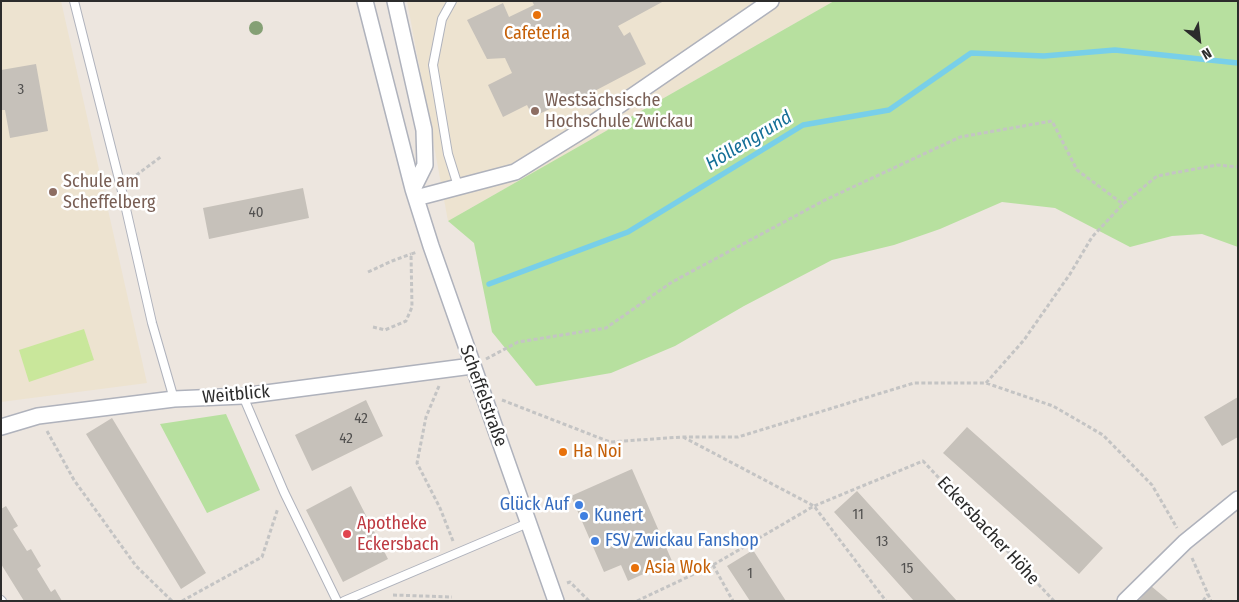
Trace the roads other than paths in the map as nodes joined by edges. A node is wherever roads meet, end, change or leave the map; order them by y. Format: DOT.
graph roads {
  1 [pos="74,1"];
  2 [pos="364,1"];
  3 [pos="395,1"];
  4 [pos="452,1"];
  5 [pos="772,1"];
  6 [pos="458,186"];
  7 [pos="415,194"];
  8 [pos="472,366"];
  9 [pos="243,396"];
  10 [pos="174,399"];
  11 [pos="1,427"];
  12 [pos="1238,500"];
  13 [pos="528,523"];
  14 [pos="554,594"];
  15 [pos="337,601"];
  16 [pos="344,601"];
  17 [pos="1125,601"];
  1 -- 10 [label="lane"];
  2 -- 7 [label="street, Scheffelstraße"];
  3 -- 7 [label="street"];
  4 -- 6 [label="lane"];
  5 -- 6 [label="street"];
  6 -- 7 [label="street"];
  7 -- 8 [label="street, Scheffelstraße"];
  8 -- 9 [label="street, Weitblick"];
  8 -- 13 [label="street, Scheffelstraße"];
  9 -- 10 [label="street, Weitblick"];
  9 -- 15 [label="lane"];
  10 -- 11 [label="street, Weitblick"];
  12 -- 17 [label="street"];
  13 -- 14 [label="street, Scheffelstraße"];
  13 -- 16 [label="lane"];
}
